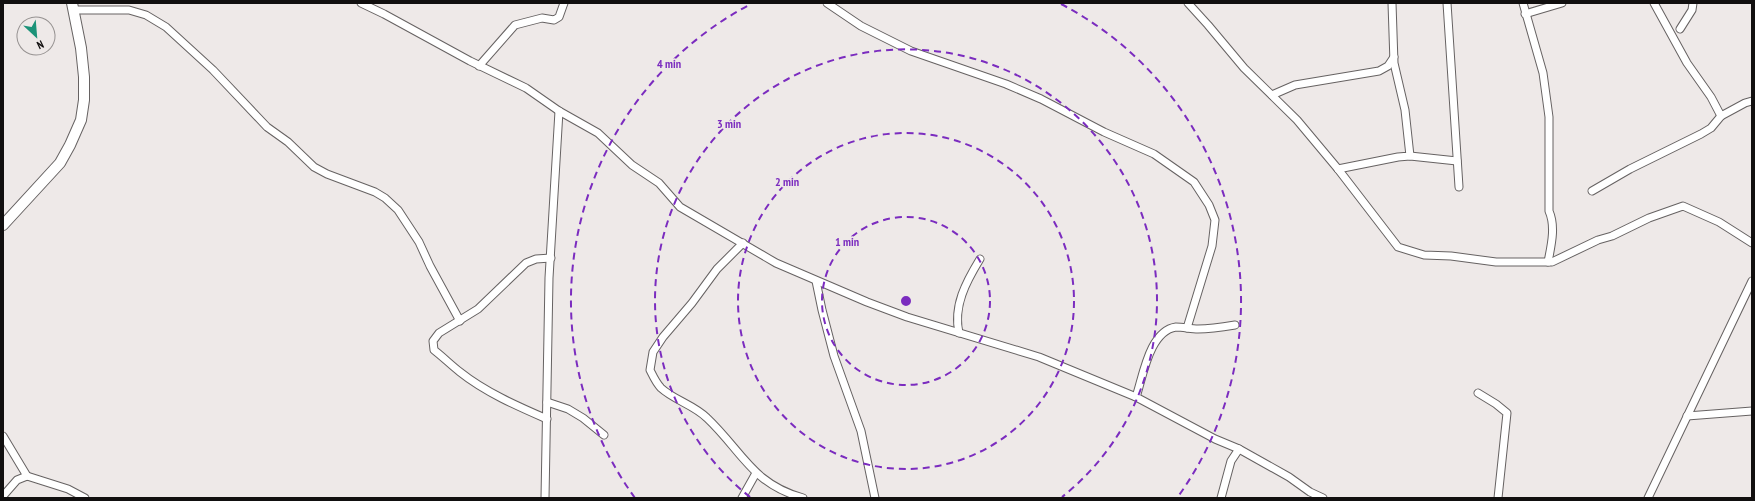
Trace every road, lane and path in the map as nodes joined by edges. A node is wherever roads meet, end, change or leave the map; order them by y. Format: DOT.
graph roads {
  1 [pos="362,3"];
  2 [pos="564,3"];
  3 [pos="827,3"];
  4 [pos="1188,3"];
  5 [pos="1392,3"];
  6 [pos="1446,3"];
  7 [pos="1523,3"];
  8 [pos="1562,3"];
  9 [pos="1654,3"];
  10 [pos="1693,3"];
  11 [pos="73,6"];
  12 [pos="1526,14"];
  13 [pos="1680,29"];
  14 [pos="1394,57"];
  15 [pos="479,66"];
  16 [pos="1272,95"];
  17 [pos="1752,101"];
  18 [pos="559,110"];
  19 [pos="1721,116"];
  20 [pos="1410,156"];
  21 [pos="1457,161"];
  22 [pos="1338,169"];
  23 [pos="1459,187"];
  24 [pos="1592,191"];
  25 [pos="3,225"];
  26 [pos="743,243"];
  27 [pos="1752,243"];
  28 [pos="550,258"];
  29 [pos="980,259"];
  30 [pos="1548,262"];
  31 [pos="816,281"];
  32 [pos="1752,281"];
  33 [pos="460,321"];
  34 [pos="1235,325"];
  35 [pos="1187,328"];
  36 [pos="959,333"];
  37 [pos="1478,393"];
  38 [pos="1136,397"];
  39 [pos="547,402"];
  40 [pos="1752,411"];
  41 [pos="1687,416"];
  42 [pos="547,419"];
  43 [pos="604,435"];
  44 [pos="3,436"];
  45 [pos="1239,449"];
  46 [pos="756,473"];
  47 [pos="27,476"];
  48 [pos="3,496"];
  49 [pos="85,498"];
  50 [pos="545,498"];
  51 [pos="742,498"];
  52 [pos="803,498"];
  53 [pos="875,498"];
  54 [pos="1221,498"];
  55 [pos="1322,498"];
  56 [pos="1498,498"];
  57 [pos="1648,498"];
  1 -- 15 [label="street"];
  2 -- 15 [label="street"];
  3 -- 35 [label="street"];
  4 -- 16 [label="street"];
  5 -- 14 [label="street"];
  6 -- 21 [label="street"];
  7 -- 12 [label="street"];
  8 -- 12 [label="street"];
  9 -- 19 [label="street"];
  10 -- 13 [label="street"];
  11 -- 25 [label="main road"];
  11 -- 33 [label="street"];
  12 -- 30 [label="street"];
  14 -- 16 [label="street"];
  14 -- 20 [label="street"];
  15 -- 18 [label="street"];
  16 -- 22 [label="street"];
  17 -- 19 [label="street"];
  18 -- 26 [label="street"];
  18 -- 28 [label="street"];
  19 -- 24 [label="street"];
  20 -- 21 [label="street"];
  20 -- 22 [label="street"];
  21 -- 23 [label="street"];
  22 -- 30 [label="street"];
  26 -- 31 [label="street"];
  26 -- 46 [label="street"];
  27 -- 30 [label="street"];
  28 -- 33 [label="street"];
  28 -- 39 [label="street"];
  29 -- 36 [label="street"];
  31 -- 36 [label="street"];
  31 -- 53 [label="street"];
  32 -- 41 [label="street"];
  33 -- 42 [label="street"];
  34 -- 35 [label="street"];
  35 -- 38 [label="street"];
  36 -- 38 [label="street"];
  37 -- 56 [label="street"];
  38 -- 45 [label="street"];
  39 -- 42 [label="street"];
  39 -- 43 [label="street"];
  40 -- 41 [label="street"];
  41 -- 57 [label="street"];
  42 -- 50 [label="street"];
  44 -- 47 [label="street"];
  45 -- 54 [label="street"];
  45 -- 55 [label="street"];
  46 -- 51 [label="street"];
  46 -- 52 [label="street"];
  47 -- 48 [label="street"];
  47 -- 49 [label="street"];
}
